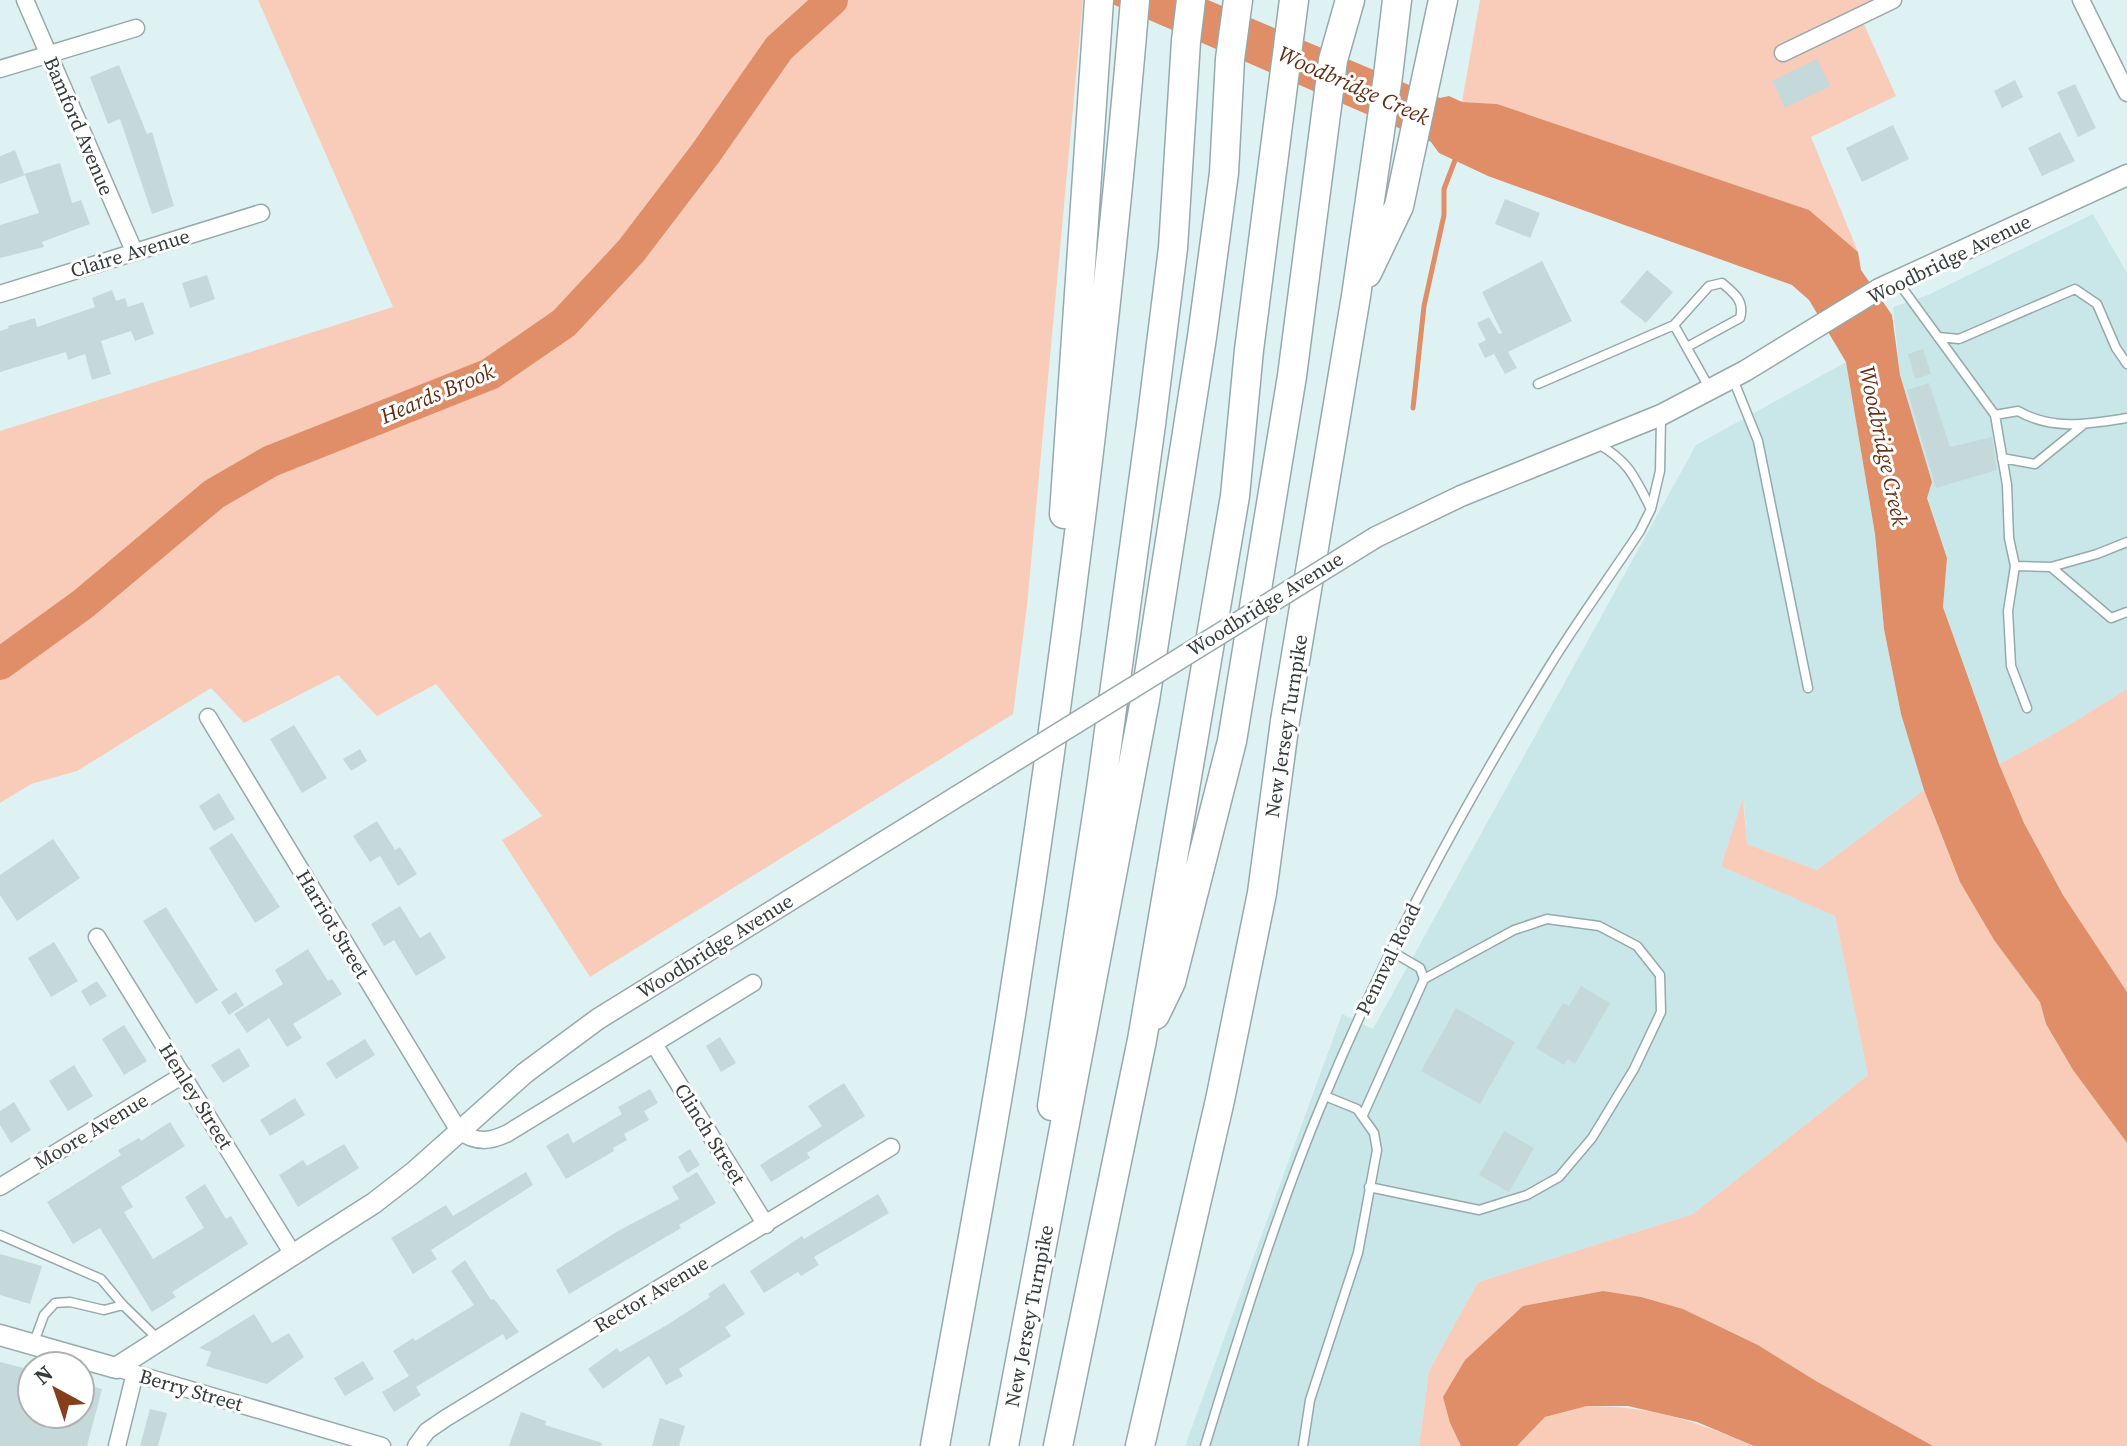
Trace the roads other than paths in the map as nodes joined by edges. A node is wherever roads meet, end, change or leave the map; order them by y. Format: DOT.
graph roads {
  1 [pos="25,0"];
  2 [pos="1099,0"];
  3 [pos="1191,0"];
  4 [pos="1294,0"];
  5 [pos="1350,0"];
  6 [pos="1397,0"];
  7 [pos="1443,0"];
  8 [pos="1893,0"];
  9 [pos="2081,0"];
  10 [pos="1237,5"];
  11 [pos="1134,8"];
  12 [pos="136,28"];
  13 [pos="1783,53"];
  14 [pos="48,54"];
  15 [pos="0,69"];
  16 [pos="2127,93"];
  17 [pos="2127,175"];
  18 [pos="261,213"];
  19 [pos="134,251"];
  20 [pos="1889,285"];
  21 [pos="0,294"];
  22 [pos="1356,296"];
  23 [pos="1674,325"];
  24 [pos="1938,337"];
  25 [pos="1687,347"];
  26 [pos="2127,364"];
  27 [pos="1732,378"];
  28 [pos="1538,384"];
  29 [pos="1710,390"];
  30 [pos="1661,415"];
  31 [pos="1995,415"];
  32 [pos="2127,418"];
  33 [pos="2083,424"];
  34 [pos="1593,442"];
  35 [pos="2002,458"];
  36 [pos="1651,509"];
  37 [pos="2127,542"];
  38 [pos="2015,566"];
  39 [pos="2051,567"];
  40 [pos="2127,612"];
  41 [pos="1058,686"];
  42 [pos="1808,688"];
  43 [pos="2027,708"];
  44 [pos="208,717"];
  45 [pos="97,937"];
  46 [pos="1391,951"];
  47 [pos="1424,979"];
  48 [pos="753,983"];
  49 [pos="1142,1040"];
  50 [pos="654,1044"];
  51 [pos="183,1075"];
  52 [pos="1325,1096"];
  53 [pos="1363,1115"];
  54 [pos="459,1131"];
  55 [pos="891,1147"];
  56 [pos="0,1187"];
  57 [pos="1369,1187"];
  58 [pos="766,1225"];
  59 [pos="0,1235"];
  60 [pos="294,1256"];
  61 [pos="123,1305"];
  62 [pos="0,1335"];
  63 [pos="160,1340"];
  64 [pos="33,1344"];
  65 [pos="126,1370"];
  66 [pos="1014,1394"];
  67 [pos="117,1446"];
  68 [pos="382,1446"];
  69 [pos="416,1446"];
  70 [pos="935,1446"];
  71 [pos="1004,1446"];
  72 [pos="1058,1446"];
  73 [pos="1140,1446"];
  74 [pos="1205,1446"];
  75 [pos="1303,1446"];
  1 -- 14 [label="street, Bamford Avenue"];
  2 -- 41 [label="highway"];
  3 -- 66 [label="highway"];
  4 -- 49 [label="highway"];
  5 -- 49 [label="highway"];
  6 -- 22 [label="highway, New Jersey Turnpike"];
  7 -- 22 [label="highway"];
  8 -- 13 [label="street"];
  9 -- 16 [label="street"];
  10 -- 66 [label="highway, New Jersey Turnpike"];
  11 -- 41 [label="highway"];
  12 -- 14 [label="street"];
  14 -- 15 [label="street"];
  14 -- 19 [label="street, Bamford Avenue"];
  17 -- 20 [label="street, Woodbridge Avenue"];
  18 -- 19 [label="street, Claire Avenue"];
  19 -- 21 [label="street, Claire Avenue"];
  20 -- 24 [label="lane"];
  20 -- 27 [label="street, Woodbridge Avenue"];
  22 -- 73 [label="highway, New Jersey Turnpike"];
  23 -- 25 [label="lane"];
  23 -- 25 [label="lane"];
  23 -- 28 [label="lane"];
  24 -- 26 [label="lane"];
  24 -- 31 [label="lane"];
  25 -- 29 [label="lane"];
  27 -- 29 [label="street, Woodbridge Avenue"];
  27 -- 42 [label="lane"];
  29 -- 30 [label="street, Woodbridge Avenue"];
  30 -- 34 [label="street, Woodbridge Avenue"];
  30 -- 36 [label="lane, Pennval Road"];
  31 -- 33 [label="lane"];
  31 -- 35 [label="lane"];
  32 -- 33 [label="lane"];
  33 -- 35 [label="lane"];
  34 -- 36 [label="lane"];
  34 -- 54 [label="street, Woodbridge Avenue, bridge"];
  35 -- 38 [label="lane"];
  36 -- 46 [label="lane, Pennval Road"];
  37 -- 39 [label="lane"];
  38 -- 39 [label="lane"];
  38 -- 43 [label="lane"];
  39 -- 40 [label="lane"];
  41 -- 70 [label="highway"];
  44 -- 54 [label="street, Harriot Street"];
  45 -- 51 [label="street, Henley Street"];
  46 -- 47 [label="lane"];
  46 -- 52 [label="lane, Pennval Road"];
  47 -- 53 [label="lane"];
  47 -- 57 [label="lane"];
  48 -- 50 [label="street"];
  49 -- 72 [label="highway"];
  50 -- 54 [label="street"];
  50 -- 58 [label="street, Clinch Street"];
  51 -- 56 [label="street, Moore Avenue"];
  51 -- 60 [label="street, Henley Street"];
  52 -- 53 [label="lane"];
  52 -- 74 [label="lane, Pennval Road"];
  53 -- 57 [label="lane"];
  54 -- 60 [label="street, Woodbridge Avenue"];
  55 -- 58 [label="street, Rector Avenue"];
  57 -- 75 [label="lane"];
  58 -- 69 [label="street, Rector Avenue"];
  59 -- 61 [label="lane"];
  60 -- 63 [label="street, Woodbridge Avenue"];
  61 -- 63 [label="lane"];
  61 -- 64 [label="lane"];
  62 -- 64 [label="street, Berry Street"];
  63 -- 65 [label="street, Woodbridge Avenue"];
  64 -- 65 [label="street, Berry Street"];
  65 -- 67 [label="street"];
  65 -- 68 [label="street, Berry Street"];
  66 -- 71 [label="highway, New Jersey Turnpike"];
}
